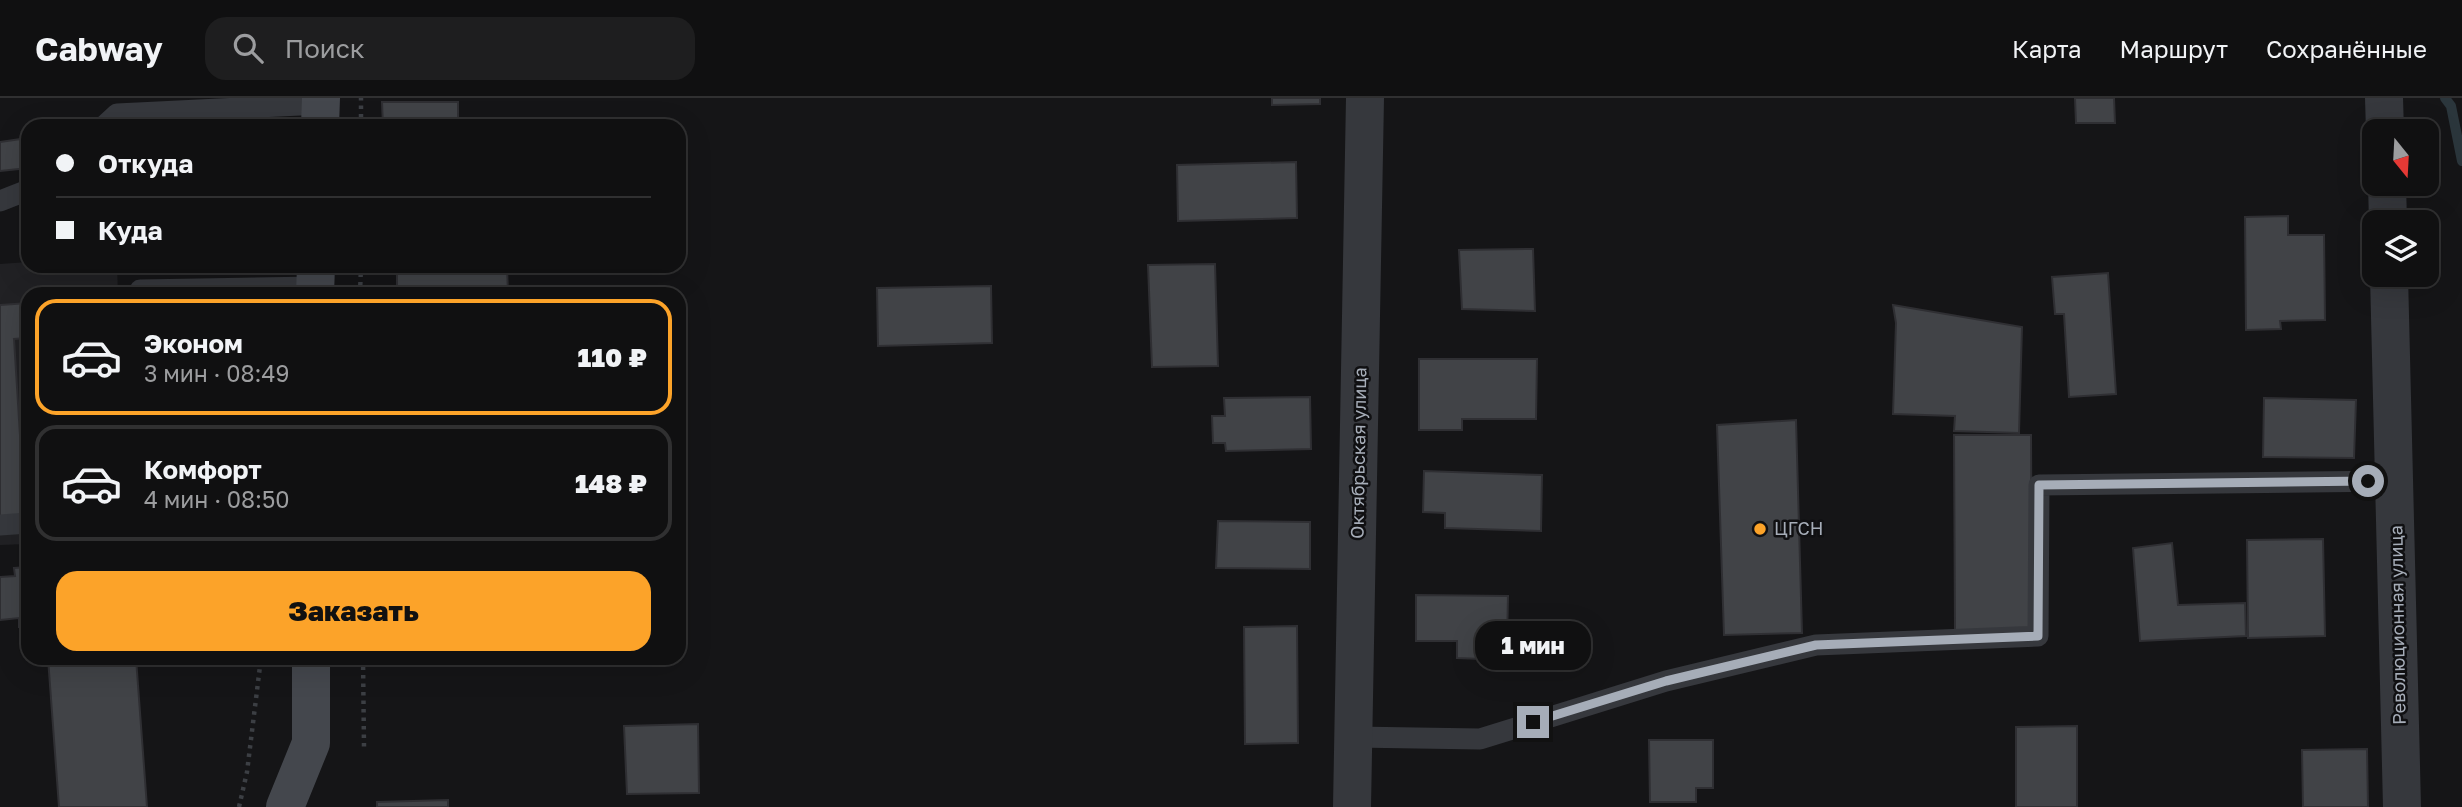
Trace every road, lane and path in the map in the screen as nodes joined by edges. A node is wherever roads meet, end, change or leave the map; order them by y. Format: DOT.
graph roads {
  1 [pos="361,98"];
  2 [pos="1365,98"];
  3 [pos="2384,98"];
  4 [pos="321,109"];
  5 [pos="112,119"];
  6 [pos="361,119"];
  7 [pos="2385,119"];
  8 [pos="21,193"];
  9 [pos="0,201"];
  10 [pos="316,282"];
  11 [pos="206,287"];
  12 [pos="2389,287"];
  13 [pos="2395,481"];
  14 [pos="21,524"];
  15 [pos="0,525"];
  16 [pos="260,665"];
  17 [pos="311,665"];
  18 [pos="363,665"];
  19 [pos="1354,737"];
  20 [pos="364,747"];
  21 [pos="239,807"];
  22 [pos="285,807"];
  23 [pos="1352,807"];
  24 [pos="2402,807"];
  1 -- 6 [label="path"];
  2 -- 19 [label="street, Октябрьская улица"];
  3 -- 7 [label="street"];
  4 -- 5 [label="lane"];
  8 -- 9 [label="lane"];
  10 -- 11 [label="lane"];
  12 -- 13 [label="street, Революционная улица"];
  13 -- 19 [label="lane"];
  13 -- 24 [label="street, Революционная улица"];
  14 -- 15 [label="lane"];
  16 -- 21 [label="path"];
  17 -- 22 [label="street"];
  18 -- 20 [label="path"];
  19 -- 23 [label="street, Октябрьская улица"];
}
